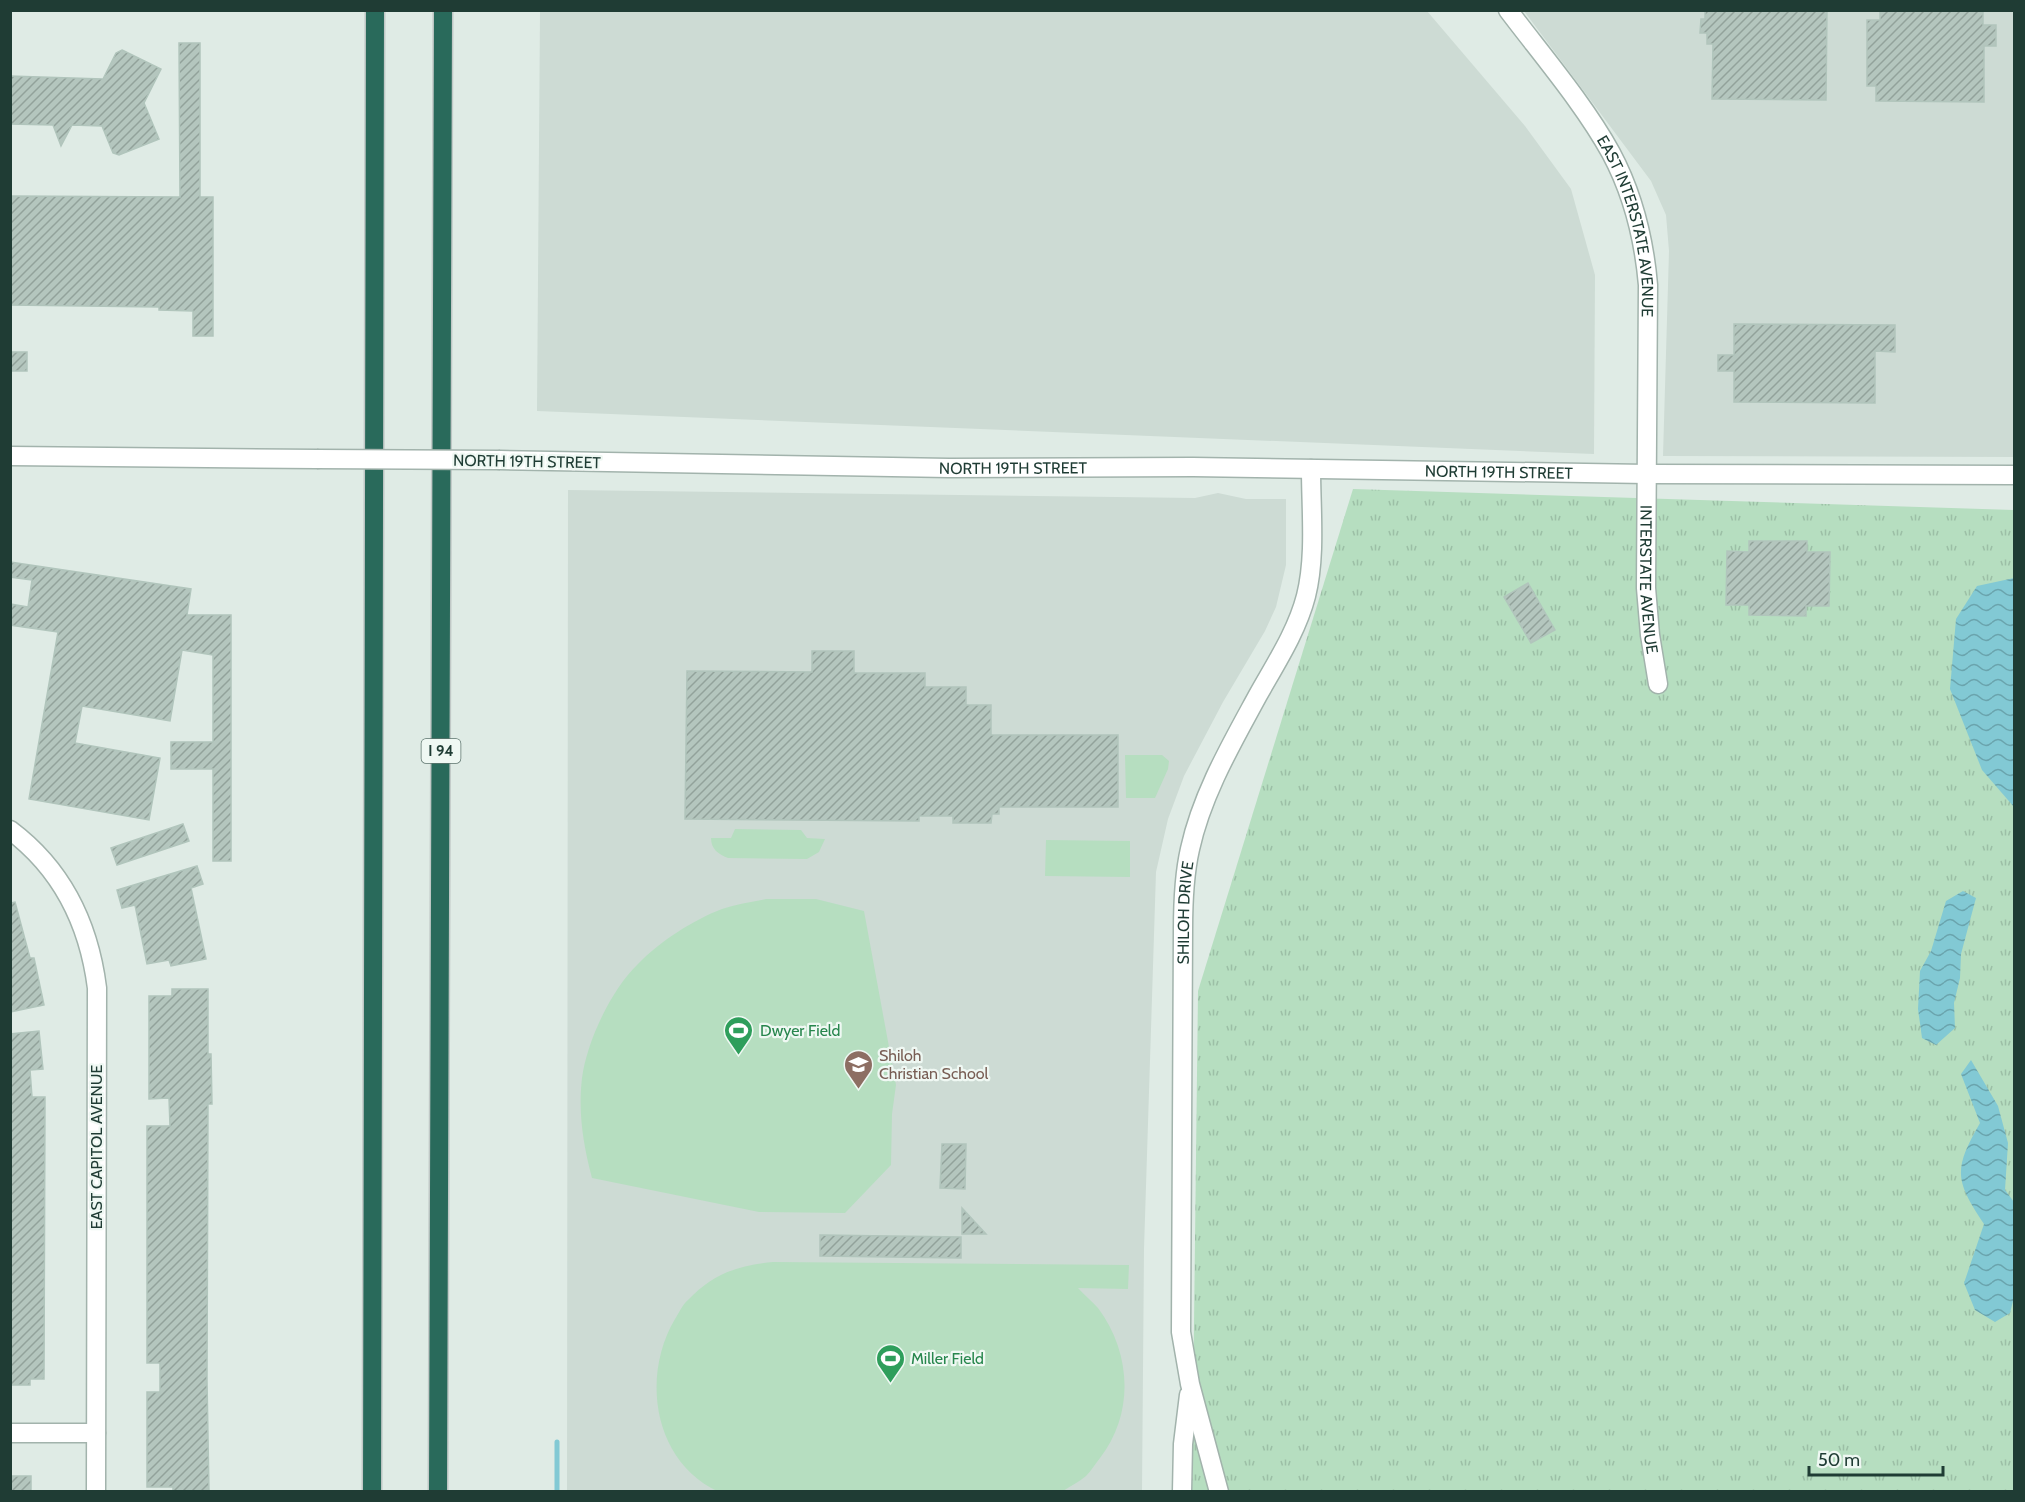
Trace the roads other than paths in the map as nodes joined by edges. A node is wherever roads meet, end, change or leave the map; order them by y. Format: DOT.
graph roads {
  1 [pos="375,10"];
  2 [pos="442,10"];
  3 [pos="1508,10"];
  4 [pos="10,456"];
  5 [pos="1311,468"];
  6 [pos="1647,474"];
  7 [pos="2014,475"];
  8 [pos="1658,684"];
  9 [pos="10,830"];
  10 [pos="1190,1384"];
  11 [pos="10,1433"];
  12 [pos="96,1433"];
  13 [pos="96,1491"];
  14 [pos="372,1491"];
  15 [pos="438,1491"];
  16 [pos="1182,1491"];
  17 [pos="1219,1491"];
  1 -- 14 [label="highway"];
  2 -- 15 [label="highway, I 94"];
  3 -- 6 [label="street, EAST INTERSTATE AVENUE"];
  4 -- 5 [label="street, NORTH 19TH STREET, bridge"];
  5 -- 6 [label="street, NORTH 19TH STREET"];
  5 -- 10 [label="street, SHILOH DRIVE"];
  6 -- 7 [label="street, NORTH 19TH STREET"];
  6 -- 8 [label="street, INTERSTATE AVENUE"];
  9 -- 12 [label="street, EAST CAPITOL AVENUE"];
  10 -- 16 [label="street, SHILOH DRIVE"];
  10 -- 17 [label="street, SHILOH DRIVE"];
  11 -- 12 [label="street"];
  12 -- 13 [label="street, EAST CAPITOL AVENUE"];
}
